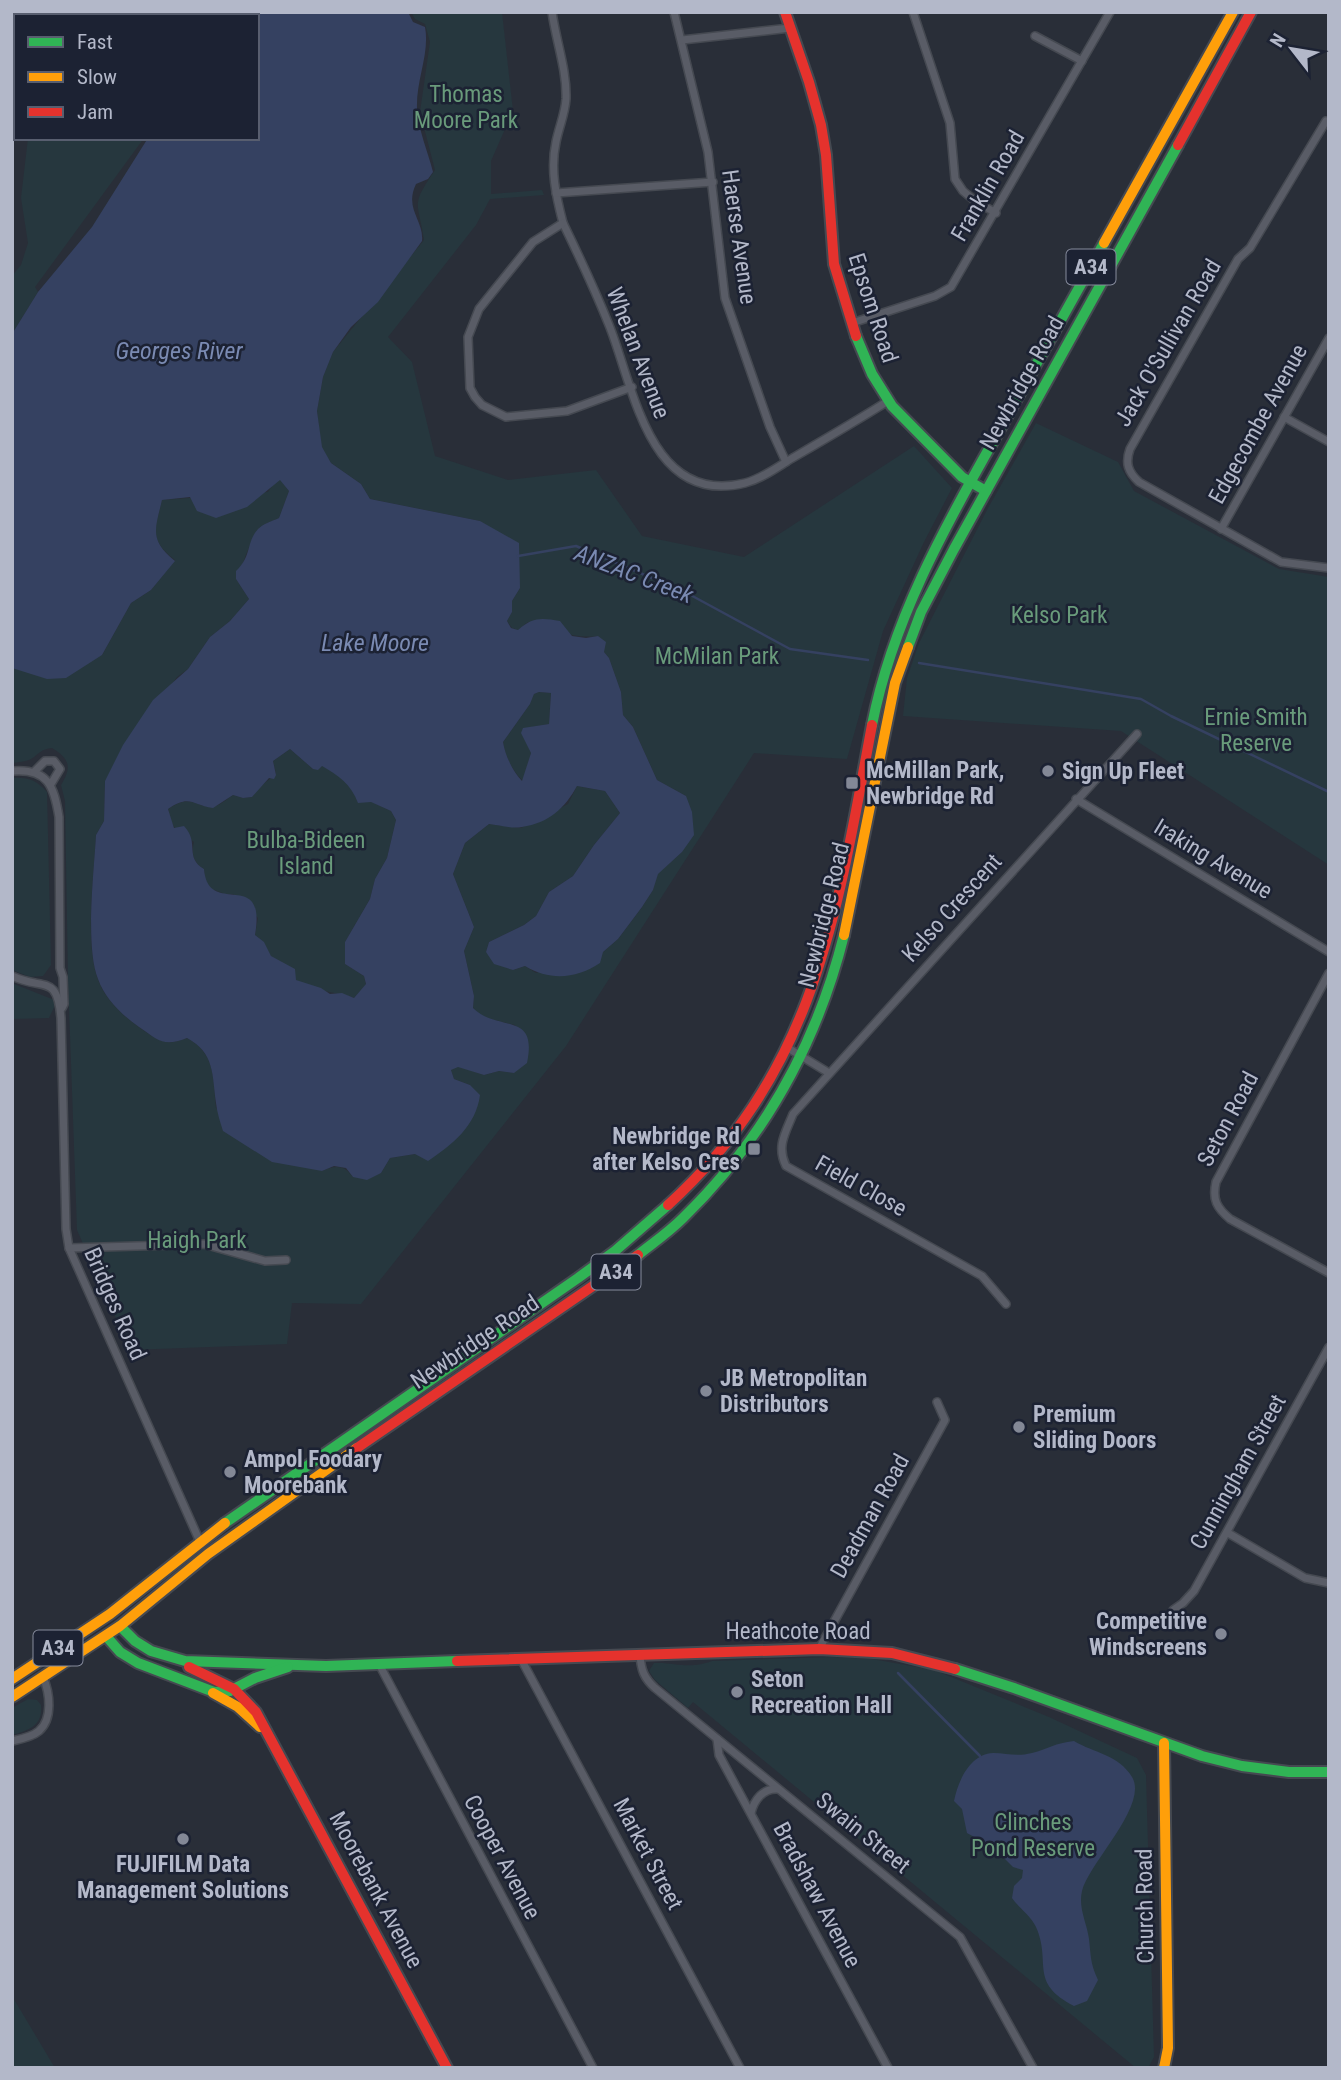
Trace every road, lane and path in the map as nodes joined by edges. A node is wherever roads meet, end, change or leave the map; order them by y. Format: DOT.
graph roads {
  1 [pos="552,12"];
  2 [pos="674,12"];
  3 [pos="785,12"];
  4 [pos="913,12"];
  5 [pos="1110,12"];
  6 [pos="1233,12"];
  7 [pos="1251,12"];
  8 [pos="790,28"];
  9 [pos="1035,36"];
  10 [pos="682,40"];
  11 [pos="1082,61"];
  12 [pos="1329,123"];
  13 [pos="713,182"];
  14 [pos="556,193"];
  15 [pos="996,213"];
  16 [pos="563,223"];
  17 [pos="852,323"];
  18 [pos="1329,338"];
  19 [pos="632,387"];
  20 [pos="888,401"];
  21 [pos="1284,417"];
  22 [pos="1329,442"];
  23 [pos="786,462"];
  24 [pos="970,483"];
  25 [pos="986,491"];
  26 [pos="1222,529"];
  27 [pos="1329,568"];
  28 [pos="1136,734"];
  29 [pos="12,771"];
  30 [pos="34,772"];
  31 [pos="51,784"];
  32 [pos="1076,799"];
  33 [pos="1329,952"];
  34 [pos="60,968"];
  35 [pos="1329,973"];
  36 [pos="12,976"];
  37 [pos="43,983"];
  38 [pos="60,1007"];
  39 [pos="788,1048"];
  40 [pos="802,1056"];
  41 [pos="829,1073"];
  42 [pos="69,1248"];
  43 [pos="286,1259"];
  44 [pos="1329,1273"];
  45 [pos="1006,1304"];
  46 [pos="1329,1347"];
  47 [pos="937,1402"];
  48 [pos="1228,1533"];
  49 [pos="200,1543"];
  50 [pos="208,1554"];
  51 [pos="1329,1583"];
  52 [pos="1173,1610"];
  53 [pos="107,1616"];
  54 [pos="120,1626"];
  55 [pos="106,1636"];
  56 [pos="818,1648"];
  57 [pos="640,1655"];
  58 [pos="522,1659"];
  59 [pos="173,1660"];
  60 [pos="253,1663"];
  61 [pos="379,1663"];
  62 [pos="291,1666"];
  63 [pos="43,1678"];
  64 [pos="12,1679"];
  65 [pos="246,1682"];
  66 [pos="229,1688"];
  67 [pos="209,1691"];
  68 [pos="12,1697"];
  69 [pos="247,1701"];
  70 [pos="235,1705"];
  71 [pos="267,1733"];
  72 [pos="717,1739"];
  73 [pos="12,1741"];
  74 [pos="1164,1743"];
  75 [pos="1329,1772"];
  76 [pos="779,1788"];
  77 [pos="751,1813"];
  78 [pos="447,2068"];
  79 [pos="593,2068"];
  80 [pos="740,2068"];
  81 [pos="888,2068"];
  82 [pos="1033,2068"];
  83 [pos="1164,2068"];
  1 -- 14 [label="street, Whelan Avenue"];
  2 -- 10 [label="street, Haerse Avenue"];
  3 -- 8 [label="main road, Epsom Road"];
  4 -- 15 [label="street"];
  5 -- 11 [label="street, Franklin Road"];
  6 -- 24 [label="main road, Newbridge Road / A34"];
  7 -- 25 [label="main road, Newbridge Road / A34"];
  8 -- 10 [label="street"];
  8 -- 17 [label="main road, Epsom Road"];
  9 -- 11 [label="street"];
  10 -- 13 [label="street, Haerse Avenue"];
  11 -- 15 [label="street, Franklin Road"];
  12 -- 26 [label="street, Jack O'Sullivan Road"];
  13 -- 14 [label="street"];
  13 -- 23 [label="street, Haerse Avenue"];
  14 -- 16 [label="street, Whelan Avenue"];
  15 -- 17 [label="street, Franklin Road"];
  16 -- 19 [label="street, Whelan Avenue"];
  16 -- 19 [label="street"];
  17 -- 20 [label="main road, Epsom Road"];
  18 -- 21 [label="street, Edgecombe Avenue"];
  19 -- 23 [label="street, Whelan Avenue"];
  20 -- 23 [label="street, Whelan Avenue"];
  20 -- 24 [label="main road, Epsom Road"];
  21 -- 22 [label="street"];
  21 -- 26 [label="street, Edgecombe Avenue"];
  24 -- 25 [label="main road, Epsom Road"];
  24 -- 39 [label="main road, Newbridge Road / A34"];
  25 -- 40 [label="main road, Newbridge Road / A34"];
  26 -- 27 [label="street, Jack O'Sullivan Road"];
  28 -- 32 [label="street, Kelso Crescent"];
  29 -- 30 [label="street, Bridges Road"];
  30 -- 31 [label="street"];
  30 -- 31 [label="street, Bridges Road"];
  31 -- 34 [label="street, Bridges Road"];
  32 -- 33 [label="street, Iraking Avenue"];
  32 -- 41 [label="street, Kelso Crescent"];
  34 -- 37 [label="street"];
  34 -- 38 [label="street, Bridges Road"];
  35 -- 44 [label="street, Seton Road"];
  36 -- 37 [label="street"];
  37 -- 38 [label="street"];
  38 -- 42 [label="street, Bridges Road"];
  39 -- 40 [label="street"];
  39 -- 49 [label="main road, Newbridge Road / A34"];
  40 -- 41 [label="street"];
  40 -- 50 [label="main road, Newbridge Road / A34"];
  41 -- 45 [label="street, Field Close"];
  42 -- 43 [label="street"];
  42 -- 49 [label="street, Bridges Road"];
  46 -- 48 [label="street, Cunningham Street"];
  47 -- 56 [label="street, Deadman Road"];
  48 -- 51 [label="street"];
  48 -- 52 [label="street, Cunningham Street"];
  49 -- 50 [label="street, Bridges Road"];
  49 -- 53 [label="main road, Newbridge Road / A34"];
  50 -- 54 [label="main road, Newbridge Road / A34"];
  53 -- 54 [label="main road, Heathcote Road"];
  53 -- 55 [label="main road"];
  53 -- 64 [label="main road, Newbridge Road / A34"];
  54 -- 55 [label="main road, Newbridge Road / A34"];
  54 -- 59 [label="main road, Heathcote Road"];
  55 -- 63 [label="main road, Newbridge Road / A34"];
  55 -- 67 [label="main road"];
  56 -- 57 [label="main road, Heathcote Road"];
  56 -- 74 [label="main road, Heathcote Road"];
  57 -- 58 [label="main road, Heathcote Road"];
  57 -- 72 [label="street, Swain Street"];
  58 -- 61 [label="main road, Heathcote Road"];
  58 -- 80 [label="street, Market Street"];
  59 -- 60 [label="main road, Heathcote Road"];
  59 -- 66 [label="main road, Moorebank Avenue"];
  60 -- 62 [label="main road, Heathcote Road"];
  60 -- 66 [label="main road"];
  61 -- 62 [label="main road, Heathcote Road"];
  61 -- 79 [label="street, Cooper Avenue"];
  62 -- 65 [label="main road, Heathcote Road"];
  63 -- 68 [label="main road, Newbridge Road / A34"];
  63 -- 73 [label="street"];
  65 -- 66 [label="main road, Heathcote Road"];
  65 -- 69 [label="main road"];
  66 -- 67 [label="main road"];
  66 -- 69 [label="main road, Moorebank Avenue"];
  66 -- 70 [label="main road"];
  67 -- 70 [label="main road, Moorebank Avenue"];
  69 -- 71 [label="main road, Moorebank Avenue"];
  70 -- 71 [label="main road, Moorebank Avenue"];
  71 -- 78 [label="main road, Moorebank Avenue"];
  72 -- 76 [label="street, Swain Street"];
  72 -- 77 [label="street, Bradshaw Avenue"];
  74 -- 75 [label="main road, Heathcote Road"];
  74 -- 83 [label="main road, Church Road"];
  76 -- 77 [label="street"];
  76 -- 82 [label="street, Swain Street"];
  77 -- 81 [label="street, Bradshaw Avenue"];
}
